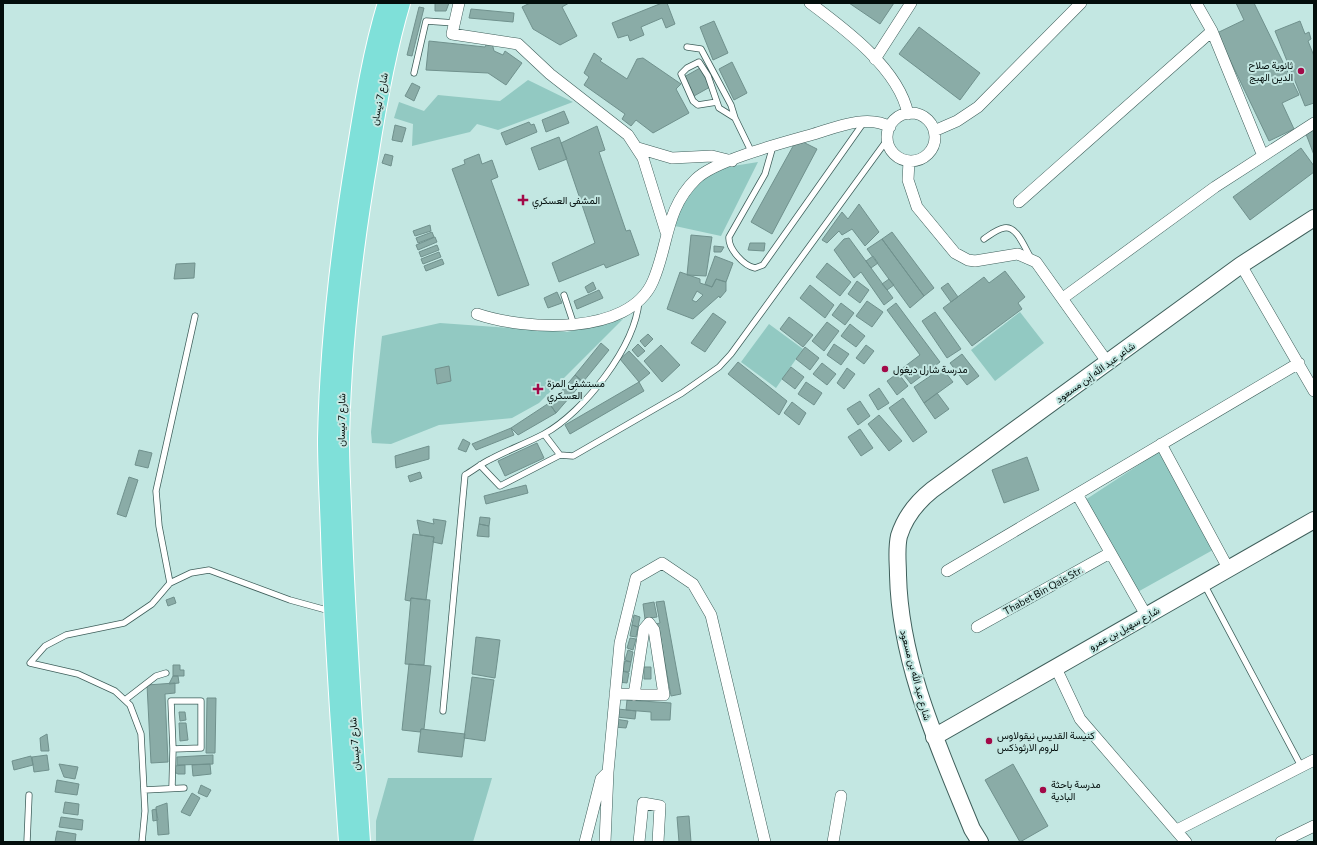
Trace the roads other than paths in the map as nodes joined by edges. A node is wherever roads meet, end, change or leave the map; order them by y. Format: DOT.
graph roads {
  1 [pos="387,3"];
  2 [pos="401,3"];
  3 [pos="459,3"];
  4 [pos="810,3"];
  5 [pos="911,3"];
  6 [pos="1081,3"];
  7 [pos="1199,4"];
  8 [pos="455,23"];
  9 [pos="1212,31"];
  10 [pos="687,47"];
  11 [pos="875,59"];
  12 [pos="414,73"];
  13 [pos="717,102"];
  14 [pos="908,114"];
  15 [pos="735,118"];
  16 [pos="864,121"];
  17 [pos="1314,122"];
  18 [pos="890,127"];
  19 [pos="934,131"];
  20 [pos="887,140"];
  21 [pos="773,146"];
  22 [pos="638,148"];
  23 [pos="752,154"];
  24 [pos="1263,156"];
  25 [pos="732,161"];
  26 [pos="909,161"];
  27 [pos="1019,202"];
  28 [pos="1314,218"];
  29 [pos="666,232"];
  30 [pos="984,239"];
  31 [pos="1031,258"];
  32 [pos="1241,265"];
  33 [pos="564,296"];
  34 [pos="1063,298"];
  35 [pos="639,301"];
  36 [pos="477,314"];
  37 [pos="195,316"];
  38 [pos="574,325"];
  39 [pos="1108,363"];
  40 [pos="1299,363"];
  41 [pos="1314,391"];
  42 [pos="544,434"];
  43 [pos="1161,444"];
  44 [pos="560,455"];
  45 [pos="480,465"];
  46 [pos="1077,494"];
  47 [pos="1314,520"];
  48 [pos="897,545"];
  49 [pos="1110,553"];
  50 [pos="1228,568"];
  51 [pos="947,572"];
  52 [pos="1203,582"];
  53 [pos="170,583"];
  54 [pos="339,613"];
  55 [pos="1146,616"];
  56 [pos="977,627"];
  57 [pos="1055,666"];
  58 [pos="166,673"];
  59 [pos="615,694"];
  60 [pos="634,695"];
  61 [pos="125,700"];
  62 [pos="443,711"];
  63 [pos="934,737"];
  64 [pos="173,749"];
  65 [pos="1314,760"];
  66 [pos="1301,766"];
  67 [pos="608,772"];
  68 [pos="172,788"];
  69 [pos="184,788"];
  70 [pos="144,790"];
  71 [pos="29,795"];
  72 [pos="841,796"];
  73 [pos="1314,826"];
  74 [pos="1177,830"];
  75 [pos="27,842"];
  76 [pos="142,842"];
  77 [pos="348,842"];
  78 [pos="361,842"];
  79 [pos="585,842"];
  80 [pos="605,842"];
  81 [pos="639,842"];
  82 [pos="658,842"];
  83 [pos="765,842"];
  84 [pos="833,842"];
  85 [pos="980,842"];
  86 [pos="1186,842"];
  87 [pos="1281,842"];
  1 -- 54 [label="main road, شارع 7 نيسان"];
  2 -- 54 [label="main road, شارع 7 نيسان"];
  3 -- 8 [label="street"];
  4 -- 11 [label="street"];
  5 -- 11 [label="street"];
  6 -- 19 [label="street"];
  7 -- 9 [label="street"];
  8 -- 12 [label="lane"];
  8 -- 22 [label="street"];
  9 -- 24 [label="street"];
  9 -- 27 [label="street"];
  10 -- 15 [label="lane"];
  11 -- 14 [label="street"];
  13 -- 13 [label="lane"];
  13 -- 15 [label="lane"];
  14 -- 18 [label="street"];
  14 -- 19 [label="street"];
  15 -- 23 [label="lane"];
  16 -- 18 [label="street"];
  16 -- 21 [label="street"];
  16 -- 21 [label="lane"];
  17 -- 24 [label="street"];
  18 -- 20 [label="street"];
  19 -- 26 [label="street"];
  20 -- 26 [label="street"];
  20 -- 44 [label="lane"];
  21 -- 23 [label="street"];
  22 -- 25 [label="street"];
  22 -- 29 [label="street"];
  23 -- 25 [label="street"];
  24 -- 34 [label="street"];
  25 -- 29 [label="street"];
  26 -- 31 [label="street"];
  28 -- 32 [label="street, شاعر عبد الله إبن مسعود"];
  29 -- 35 [label="street"];
  30 -- 31 [label="lane"];
  31 -- 34 [label="street"];
  32 -- 39 [label="street, شاعر عبد الله إبن مسعود"];
  32 -- 40 [label="street"];
  33 -- 38 [label="lane"];
  34 -- 39 [label="street"];
  35 -- 38 [label="street"];
  35 -- 42 [label="lane"];
  36 -- 38 [label="street"];
  37 -- 53 [label="lane"];
  39 -- 48 [label="street, شاعر عبد الله إبن مسعود"];
  40 -- 41 [label="street"];
  40 -- 43 [label="street"];
  42 -- 44 [label="lane"];
  42 -- 45 [label="lane"];
  43 -- 46 [label="street"];
  43 -- 50 [label="street"];
  44 -- 45 [label="lane"];
  45 -- 62 [label="lane"];
  46 -- 49 [label="street"];
  46 -- 51 [label="street"];
  47 -- 50 [label="street, شارع سهيل بن عمرو"];
  48 -- 63 [label="street, شارع عبد الله بن مسعود"];
  49 -- 55 [label="street"];
  49 -- 56 [label="street, Thabet Bin Qais Str."];
  50 -- 52 [label="street, شارع سهيل بن عمرو"];
  52 -- 55 [label="street, شارع سهيل بن عمرو"];
  52 -- 66 [label="lane"];
  53 -- 54 [label="lane"];
  53 -- 61 [label="lane"];
  54 -- 77 [label="main road, شارع 7 نيسان"];
  54 -- 78 [label="main road, شارع 7 نيسان"];
  55 -- 57 [label="street, شارع سهيل بن عمرو"];
  57 -- 63 [label="street, شارع سهيل بن عمرو"];
  57 -- 74 [label="street"];
  58 -- 61 [label="lane"];
  59 -- 60 [label="street"];
  59 -- 67 [label="street"];
  59 -- 83 [label="street"];
  60 -- 60 [label="street"];
  61 -- 70 [label="lane"];
  63 -- 85 [label="street, شارع عبد الله بن مسعود"];
  64 -- 64 [label="lane"];
  64 -- 68 [label="lane"];
  65 -- 66 [label="street"];
  66 -- 74 [label="street"];
  67 -- 79 [label="street"];
  67 -- 80 [label="street"];
  68 -- 69 [label="lane"];
  68 -- 70 [label="lane"];
  70 -- 76 [label="lane"];
  71 -- 75 [label="lane"];
  72 -- 84 [label="street"];
  73 -- 87 [label="street"];
  74 -- 86 [label="street"];
  81 -- 82 [label="street"];
}
